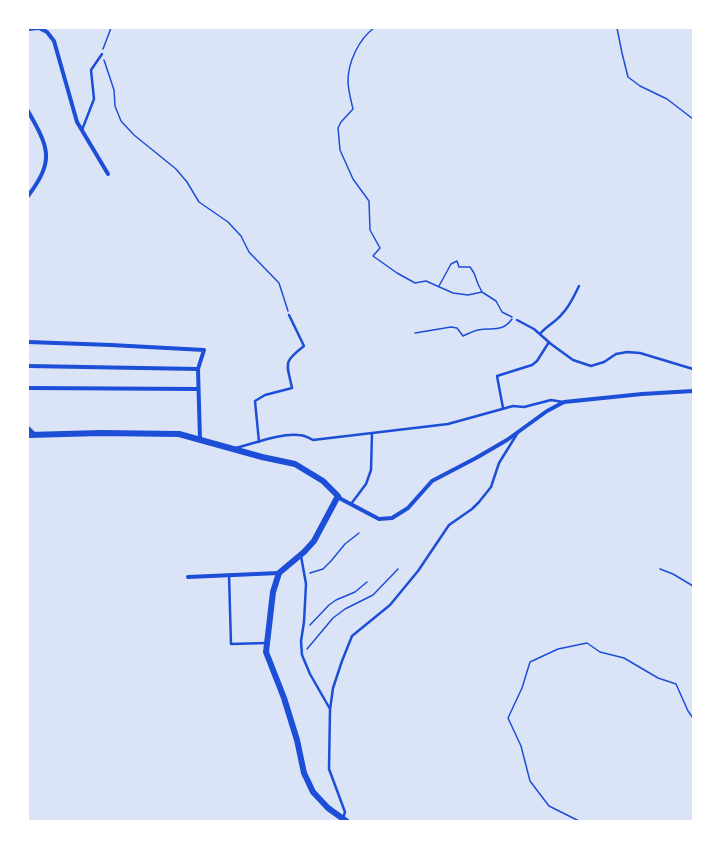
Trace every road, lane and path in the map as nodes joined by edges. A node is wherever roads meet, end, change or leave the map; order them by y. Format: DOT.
graph roads {
  1 [pos="38,28"];
  2 [pos="111,28"];
  3 [pos="374,28"];
  4 [pos="617,28"];
  5 [pos="28,29"];
  6 [pos="102,54"];
  7 [pos="28,111"];
  8 [pos="693,119"];
  9 [pos="82,130"];
  10 [pos="108,174"];
  11 [pos="28,196"];
  12 [pos="439,286"];
  13 [pos="579,286"];
  14 [pos="482,292"];
  15 [pos="289,315"];
  16 [pos="513,318"];
  17 [pos="517,320"];
  18 [pos="416,333"];
  19 [pos="540,334"];
  20 [pos="28,342"];
  21 [pos="549,342"];
  22 [pos="28,366"];
  23 [pos="198,369"];
  24 [pos="693,369"];
  25 [pos="28,388"];
  26 [pos="198,389"];
  27 [pos="693,391"];
  28 [pos="564,402"];
  29 [pos="503,408"];
  30 [pos="28,428"];
  31 [pos="519,432"];
  32 [pos="372,434"];
  33 [pos="31,435"];
  34 [pos="200,440"];
  35 [pos="260,442"];
  36 [pos="230,449"];
  37 [pos="338,496"];
  38 [pos="351,504"];
  39 [pos="359,533"];
  40 [pos="301,555"];
  41 [pos="398,569"];
  42 [pos="660,569"];
  43 [pos="279,573"];
  44 [pos="229,575"];
  45 [pos="304,575"];
  46 [pos="188,578"];
  47 [pos="367,582"];
  48 [pos="693,586"];
  49 [pos="302,632"];
  50 [pos="267,643"];
  51 [pos="302,655"];
  52 [pos="330,710"];
  53 [pos="693,718"];
  54 [pos="344,820"];
  55 [pos="578,821"];
  1 -- 5 [label="street"];
  1 -- 9 [label="street"];
  2 -- 6 [label="path"];
  3 -- 12 [label="path"];
  4 -- 8 [label="path"];
  6 -- 9 [label="lane"];
  6 -- 15 [label="path"];
  7 -- 11 [label="street"];
  9 -- 10 [label="street"];
  12 -- 14 [label="path"];
  12 -- 14 [label="path"];
  13 -- 19 [label="lane"];
  14 -- 16 [label="path"];
  15 -- 35 [label="lane"];
  16 -- 17 [label="path"];
  16 -- 18 [label="path"];
  17 -- 19 [label="lane"];
  19 -- 21 [label="lane"];
  20 -- 23 [label="street"];
  21 -- 24 [label="lane"];
  21 -- 29 [label="lane"];
  22 -- 23 [label="street"];
  23 -- 26 [label="street"];
  25 -- 26 [label="street"];
  26 -- 34 [label="street"];
  27 -- 28 [label="street"];
  28 -- 29 [label="lane"];
  28 -- 31 [label="street"];
  29 -- 32 [label="lane"];
  30 -- 33 [label="street"];
  31 -- 38 [label="street"];
  31 -- 52 [label="lane"];
  32 -- 35 [label="lane"];
  32 -- 38 [label="lane"];
  33 -- 34 [label="street"];
  34 -- 36 [label="street"];
  35 -- 36 [label="lane"];
  36 -- 37 [label="street"];
  37 -- 38 [label="street"];
  37 -- 40 [label="street"];
  39 -- 45 [label="path"];
  40 -- 43 [label="street"];
  40 -- 45 [label="lane"];
  41 -- 51 [label="path"];
  42 -- 48 [label="path"];
  43 -- 44 [label="street"];
  43 -- 50 [label="street"];
  44 -- 46 [label="street"];
  44 -- 50 [label="lane"];
  45 -- 49 [label="lane"];
  47 -- 49 [label="path"];
  49 -- 51 [label="lane"];
  50 -- 54 [label="street"];
  51 -- 52 [label="lane"];
  52 -- 54 [label="lane"];
  53 -- 55 [label="path"];
}
